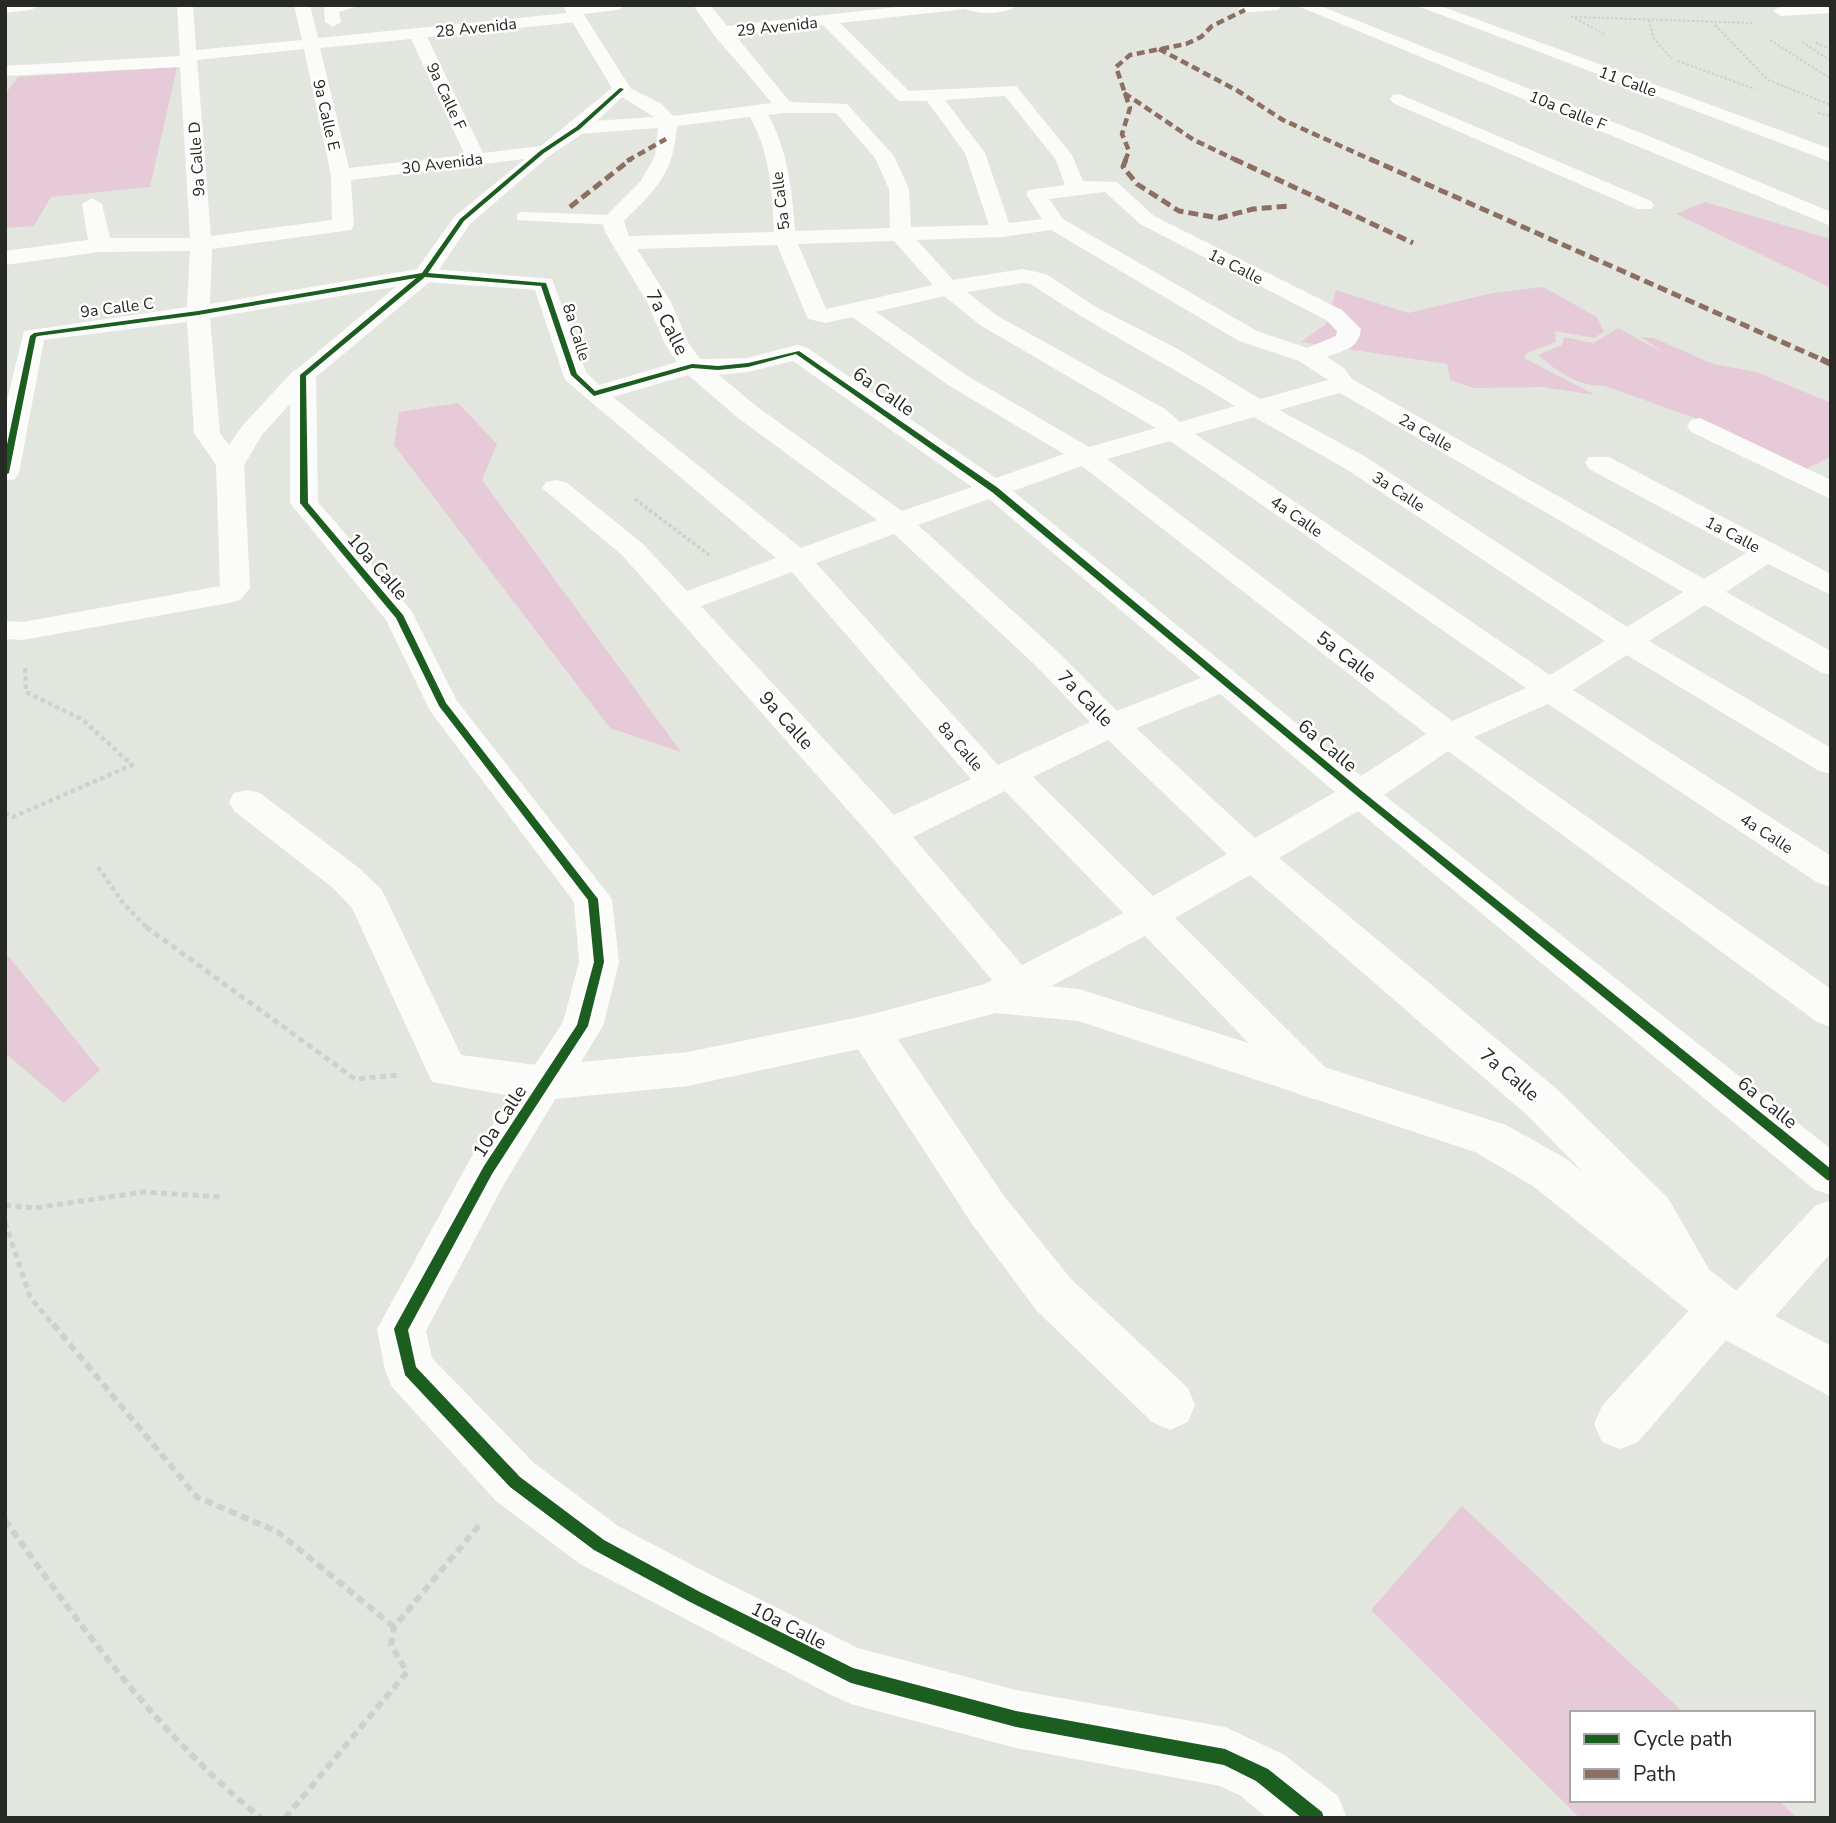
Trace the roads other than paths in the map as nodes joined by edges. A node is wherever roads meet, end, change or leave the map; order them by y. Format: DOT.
graph roads {
  1 [pos="30,5"];
  2 [pos="185,5"];
  3 [pos="354,5"];
  4 [pos="618,5"];
  5 [pos="701,5"];
  6 [pos="849,5"];
  7 [pos="960,5"];
  8 [pos="1010,5"];
  9 [pos="1277,5"];
  10 [pos="1303,5"];
  11 [pos="1424,5"];
  12 [pos="303,7"];
  13 [pos="975,7"];
  14 [pos="5,8"];
  15 [pos="1831,8"];
  16 [pos="1245,10"];
  17 [pos="573,11"];
  18 [pos="862,18"];
  19 [pos="828,21"];
  20 [pos="1823,24"];
  21 [pos="720,32"];
  22 [pos="417,33"];
  23 [pos="247,42"];
  24 [pos="310,43"];
  25 [pos="188,58"];
  26 [pos="5,71"];
  27 [pos="622,89"];
  28 [pos="932,96"];
  29 [pos="1399,99"];
  30 [pos="785,107"];
  31 [pos="757,112"];
  32 [pos="668,122"];
  33 [pos="578,128"];
  34 [pos="1639,139"];
  35 [pos="1610,147"];
  36 [pos="542,152"];
  37 [pos="1569,155"];
  38 [pos="1831,156"];
  39 [pos="476,158"];
  40 [pos="1542,161"];
  41 [pos="341,175"];
  42 [pos="1075,189"];
  43 [pos="92,204"];
  44 [pos="1644,205"];
  45 [pos="522,217"];
  46 [pos="1831,220"];
  47 [pos="1055,223"];
  48 [pos="618,232"];
  49 [pos="1002,232"];
  50 [pos="901,236"];
  51 [pos="785,238"];
  52 [pos="201,244"];
  53 [pos="100,245"];
  54 [pos="5,258"];
  55 [pos="424,275"];
  56 [pos="547,288"];
  57 [pos="948,288"];
  58 [pos="804,291"];
  59 [pos="858,310"];
  60 [pos="198,313"];
  61 [pos="1308,356"];
  62 [pos="692,366"];
  63 [pos="303,375"];
  64 [pos="1343,384"];
  65 [pos="587,389"];
  66 [pos="1258,409"];
  67 [pos="1700,426"];
  68 [pos="1177,433"];
  69 [pos="1086,456"];
  70 [pos="1599,463"];
  71 [pos="230,465"];
  72 [pos="5,473"];
  73 [pos="556,488"];
  74 [pos="995,491"];
  75 [pos="1831,491"];
  76 [pos="898,522"];
  77 [pos="1768,552"];
  78 [pos="798,561"];
  79 [pos="1831,586"];
  80 [pos="1705,592"];
  81 [pos="682,603"];
  82 [pos="14,630"];
  83 [pos="1628,642"];
  84 [pos="1831,665"];
  85 [pos="1224,681"];
  86 [pos="1550,690"];
  87 [pos="1112,725"];
  88 [pos="1449,735"];
  89 [pos="1831,763"];
  90 [pos="1001,778"];
  91 [pos="1360,794"];
  92 [pos="247,802"];
  93 [pos="889,833"];
  94 [pos="1251,855"];
  95 [pos="1831,874"];
  96 [pos="1149,916"];
  97 [pos="1000,983"];
  98 [pos="1831,1011"];
  99 [pos="869,1031"];
  100 [pos="544,1083"];
  101 [pos="1313,1083"];
  102 [pos="1831,1176"];
  103 [pos="1831,1220"];
  104 [pos="1720,1308"];
  105 [pos="1831,1373"];
  106 [pos="1170,1405"];
  107 [pos="1620,1424"];
  108 [pos="1316,1818"];
  1 -- 14 [label="street"];
  2 -- 25 [label="street, 9a Calle D"];
  3 -- 12 [label="street"];
  4 -- 17 [label="street, 28 Avenida"];
  5 -- 21 [label="street"];
  6 -- 18 [label="street"];
  7 -- 18 [label="street, 29 Avenida"];
  8 -- 13 [label="street"];
  9 -- 16 [label="street"];
  10 -- 34 [label="street, 10a Calle F"];
  11 -- 38 [label="street, 11 Calle"];
  12 -- 23 [label="street"];
  12 -- 24 [label="street, 9a Calle E"];
  15 -- 20 [label="street"];
  17 -- 22 [label="street, 28 Avenida"];
  17 -- 27 [label="street"];
  18 -- 19 [label="street, 29 Avenida"];
  19 -- 21 [label="street, 29 Avenida"];
  19 -- 28 [label="street"];
  21 -- 30 [label="street"];
  22 -- 24 [label="street, 28 Avenida"];
  22 -- 39 [label="street, 9a Calle F"];
  24 -- 25 [label="street, 28 Avenida"];
  24 -- 41 [label="street, 9a Calle E"];
  25 -- 26 [label="street, 28 Avenida"];
  25 -- 52 [label="street, 9a Calle D"];
  27 -- 32 [label="street"];
  27 -- 33 [label="street"];
  28 -- 42 [label="street"];
  28 -- 49 [label="street"];
  29 -- 40 [label="street"];
  30 -- 31 [label="street"];
  30 -- 50 [label="street"];
  31 -- 32 [label="street"];
  31 -- 51 [label="street, 5a Calle"];
  32 -- 33 [label="street"];
  32 -- 48 [label="street"];
  33 -- 36 [label="street"];
  34 -- 35 [label="street"];
  34 -- 46 [label="street, 10a Calle F"];
  36 -- 39 [label="street, 30 Avenida"];
  36 -- 55 [label="street"];
  37 -- 40 [label="street"];
  39 -- 41 [label="street, 30 Avenida"];
  40 -- 44 [label="street"];
  41 -- 52 [label="street, 9a Calle E"];
  42 -- 47 [label="street, 2a Calle"];
  42 -- 61 [label="street, 1a Calle"];
  43 -- 53 [label="street"];
  45 -- 48 [label="lane"];
  47 -- 49 [label="street"];
  47 -- 61 [label="street, 2a Calle"];
  48 -- 51 [label="street"];
  48 -- 62 [label="street, 7a Calle"];
  49 -- 50 [label="street"];
  50 -- 51 [label="street"];
  50 -- 57 [label="street, 4a Calle"];
  51 -- 58 [label="street, 5a Calle"];
  52 -- 53 [label="street"];
  52 -- 60 [label="street, 9a Calle D"];
  53 -- 54 [label="street"];
  55 -- 56 [label="street, 9a Calle C"];
  55 -- 60 [label="street, 9a Calle C"];
  55 -- 63 [label="street"];
  56 -- 65 [label="street, 8a Calle"];
  57 -- 59 [label="street, 3a Calle"];
  57 -- 66 [label="street, 3a Calle"];
  57 -- 68 [label="street, 4a Calle"];
  58 -- 59 [label="street, 3a Calle"];
  59 -- 69 [label="street, 5a Calle"];
  60 -- 71 [label="street, 9a Calle D"];
  60 -- 72 [label="street, 9a Calle C"];
  61 -- 64 [label="street, 2a Calle"];
  62 -- 65 [label="street"];
  62 -- 74 [label="street, 6a Calle"];
  62 -- 76 [label="street, 7a Calle"];
  63 -- 71 [label="street"];
  63 -- 100 [label="street, 10a Calle"];
  64 -- 66 [label="street"];
  64 -- 80 [label="street, 2a Calle"];
  65 -- 78 [label="street, 8a Calle"];
  66 -- 68 [label="street"];
  66 -- 83 [label="street, 3a Calle"];
  67 -- 75 [label="street"];
  68 -- 69 [label="street"];
  68 -- 86 [label="street, 4a Calle"];
  69 -- 74 [label="street"];
  69 -- 88 [label="street, 5a Calle"];
  70 -- 77 [label="street, 1a Calle"];
  71 -- 82 [label="street"];
  73 -- 81 [label="street, 9a Calle"];
  74 -- 76 [label="street"];
  74 -- 85 [label="street, 6a Calle"];
  76 -- 78 [label="street"];
  76 -- 87 [label="street, 7a Calle"];
  77 -- 79 [label="street, 1a Calle"];
  77 -- 80 [label="street"];
  78 -- 81 [label="street"];
  78 -- 90 [label="street, 8a Calle"];
  80 -- 83 [label="street"];
  80 -- 84 [label="street, 2a Calle"];
  81 -- 93 [label="street, 9a Calle"];
  83 -- 86 [label="street"];
  83 -- 89 [label="street, 3a Calle"];
  85 -- 87 [label="street"];
  85 -- 91 [label="street, 6a Calle"];
  86 -- 88 [label="street"];
  86 -- 95 [label="street, 4a Calle"];
  87 -- 90 [label="street"];
  87 -- 94 [label="street, 7a Calle"];
  88 -- 91 [label="street"];
  88 -- 98 [label="street, 5a Calle"];
  90 -- 93 [label="street"];
  90 -- 96 [label="street, 8a Calle"];
  91 -- 94 [label="street"];
  91 -- 102 [label="street, 6a Calle"];
  92 -- 100 [label="street"];
  93 -- 97 [label="street, 9a Calle"];
  94 -- 96 [label="street"];
  94 -- 104 [label="street, 7a Calle"];
  96 -- 97 [label="street"];
  96 -- 101 [label="street, 8a Calle"];
  97 -- 99 [label="street"];
  97 -- 101 [label="street"];
  99 -- 100 [label="street"];
  99 -- 106 [label="street"];
  100 -- 108 [label="street, 10a Calle"];
  101 -- 104 [label="street"];
  103 -- 104 [label="street"];
  104 -- 105 [label="street"];
  104 -- 107 [label="street"];
}
